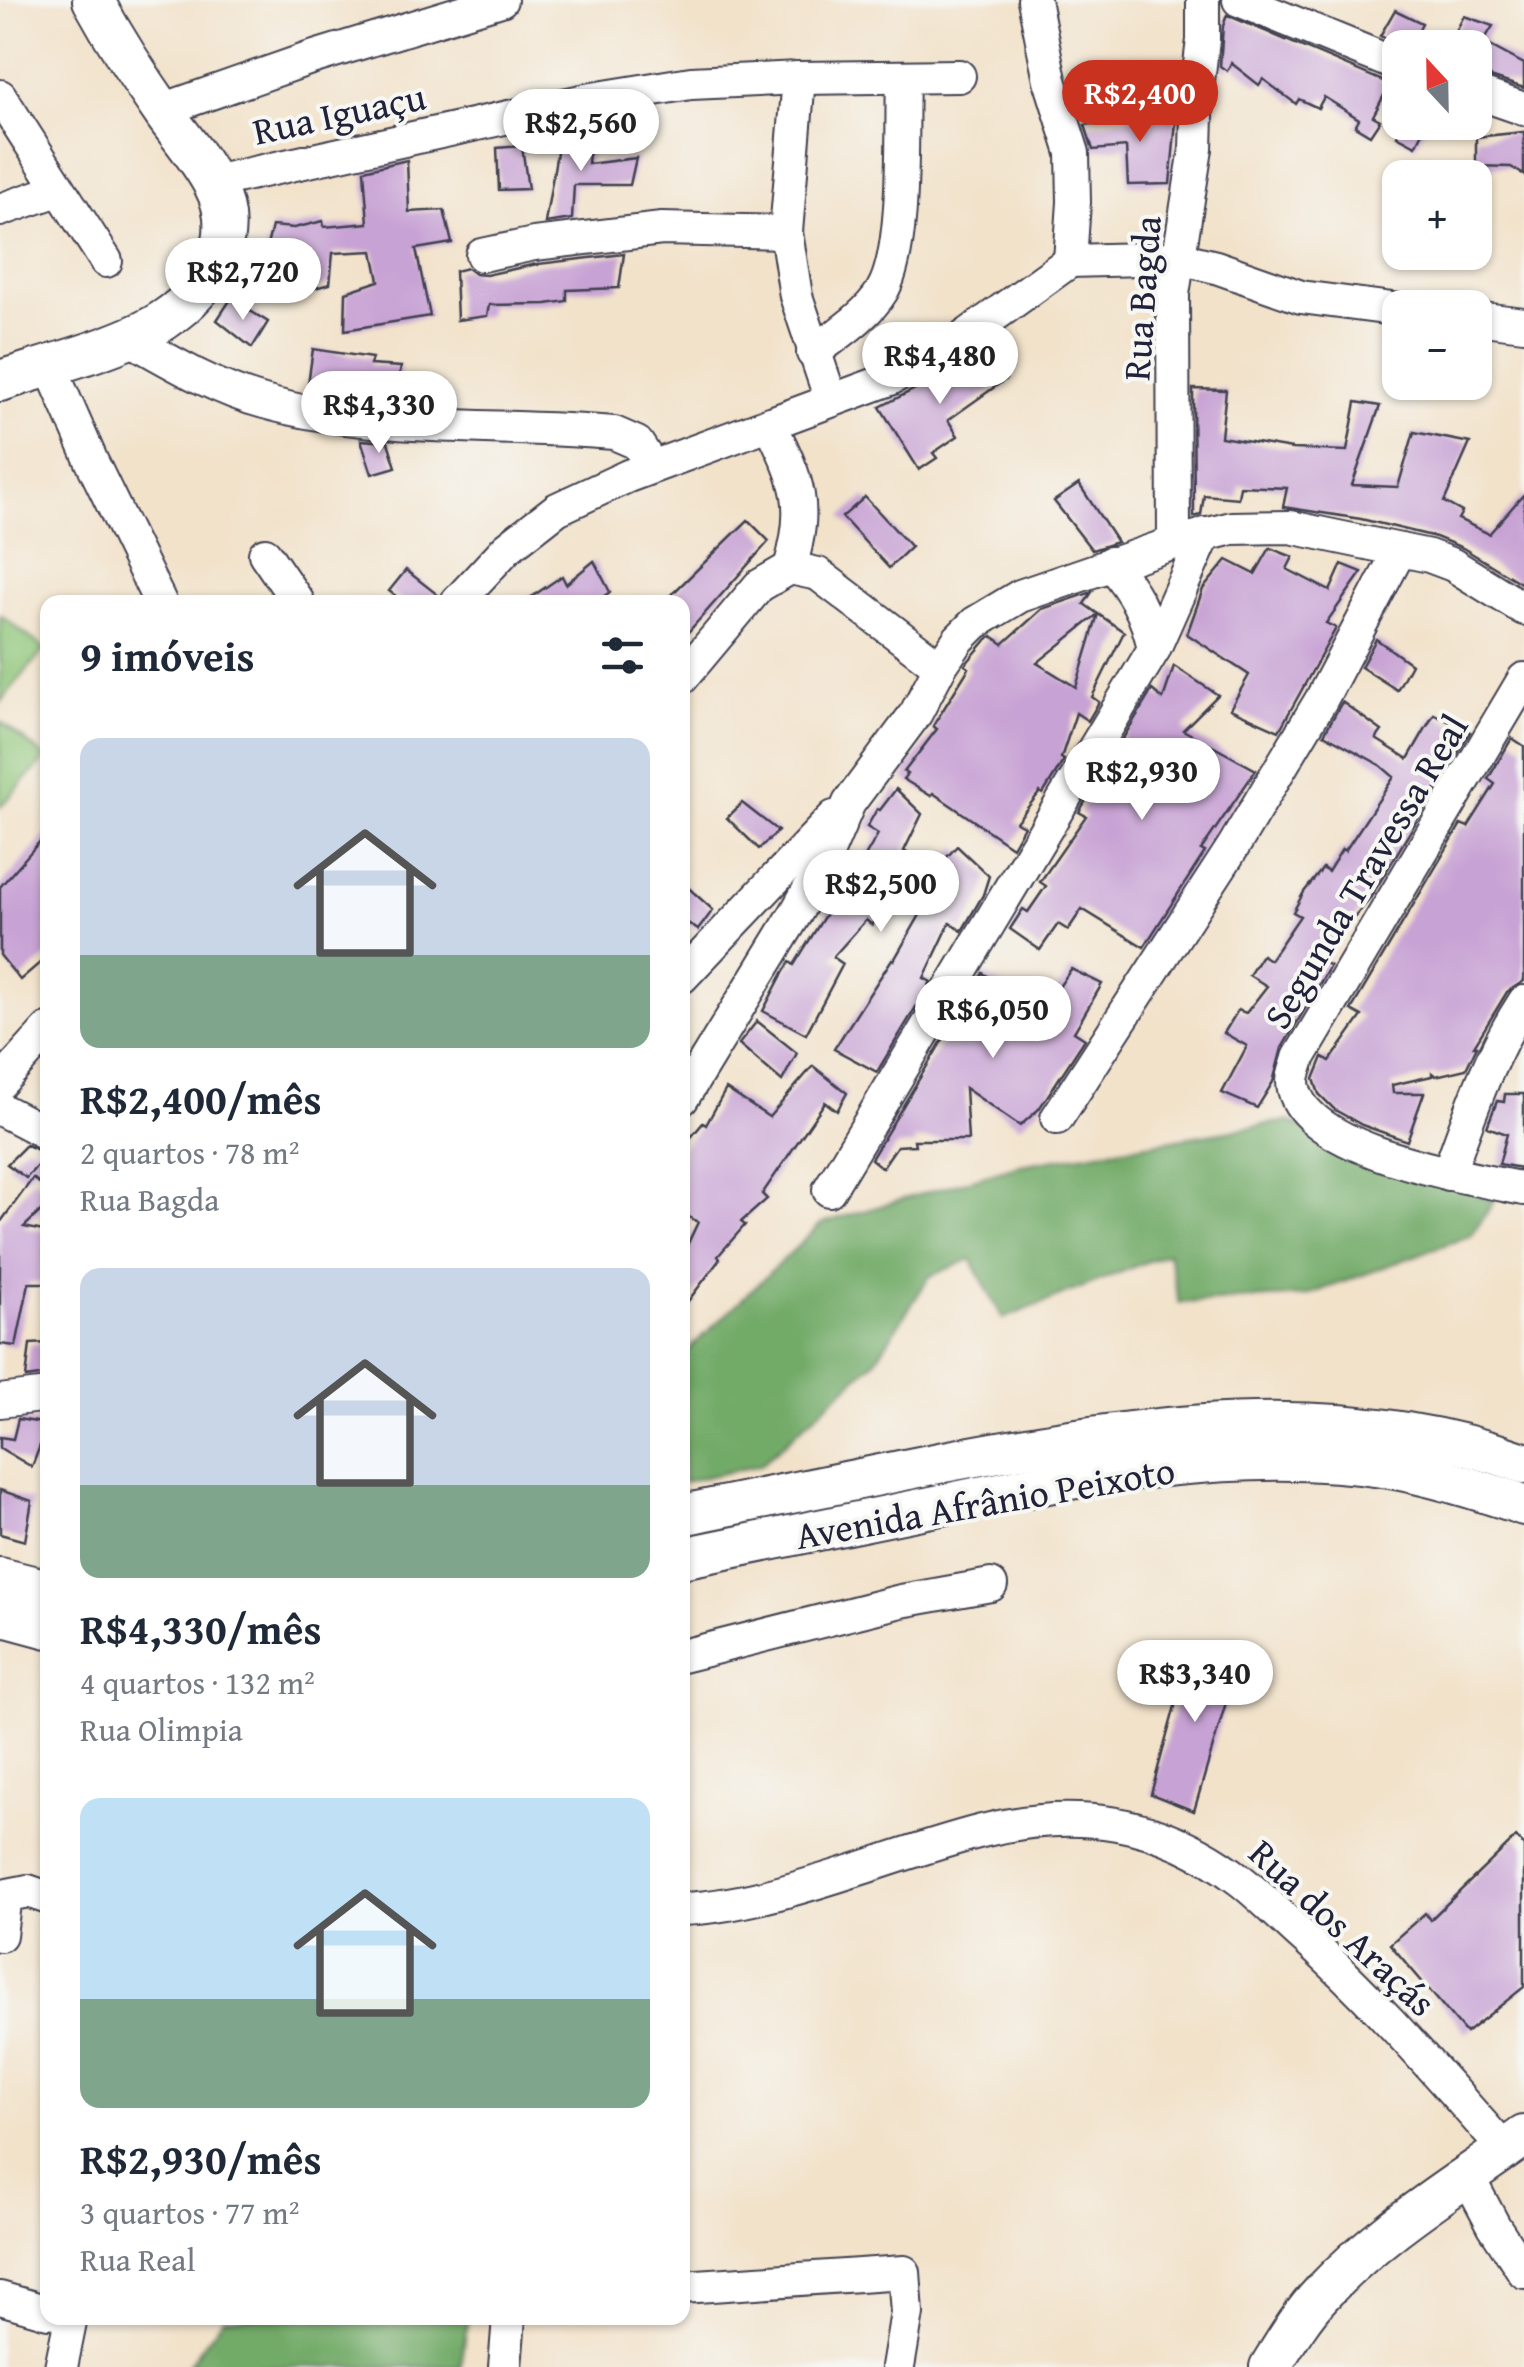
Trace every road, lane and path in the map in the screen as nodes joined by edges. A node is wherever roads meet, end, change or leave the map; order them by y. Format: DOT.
graph roads {
  1 [pos="93,0"];
  2 [pos="501,0"];
  3 [pos="1034,0"];
  4 [pos="1202,0"];
  5 [pos="1240,0"];
  6 [pos="1382,59"];
  7 [pos="959,76"];
  8 [pos="800,78"];
  9 [pos="903,78"];
  10 [pos="0,97"];
  11 [pos="1492,98"];
  12 [pos="1524,109"];
  13 [pos="162,110"];
  14 [pos="212,182"];
  15 [pos="58,190"];
  16 [pos="0,210"];
  17 [pos="786,232"];
  18 [pos="482,255"];
  19 [pos="1179,258"];
  20 [pos="106,261"];
  21 [pos="1070,262"];
  22 [pos="1382,308"];
  23 [pos="1492,320"];
  24 [pos="1524,324"];
  25 [pos="127,337"];
  26 [pos="814,354"];
  27 [pos="49,364"];
  28 [pos="0,381"];
  29 [pos="830,400"];
  30 [pos="770,423"];
  31 [pos="652,466"];
  32 [pos="1190,538"];
  33 [pos="1400,550"];
  34 [pos="265,554"];
  35 [pos="1110,563"];
  36 [pos="790,568"];
  37 [pos="157,595"];
  38 [pos="293,595"];
  39 [pos="463,595"];
  40 [pos="1524,609"];
  41 [pos="1154,649"];
  42 [pos="690,668"];
  43 [pos="936,678"];
  44 [pos="1524,680"];
  45 [pos="848,802"];
  46 [pos="690,969"];
  47 [pos="1524,1002"];
  48 [pos="40,1037"];
  49 [pos="0,1083"];
  50 [pos="690,1085"];
  51 [pos="0,1109"];
  52 [pos="1057,1118"];
  53 [pos="40,1130"];
  54 [pos="1448,1174"];
  55 [pos="1524,1188"];
  56 [pos="829,1190"];
  57 [pos="40,1396"];
  58 [pos="0,1401"];
  59 [pos="1524,1463"];
  60 [pos="1524,1504"];
  61 [pos="690,1513"];
  62 [pos="690,1556"];
  63 [pos="0,1578"];
  64 [pos="992,1585"];
  65 [pos="40,1588"];
  66 [pos="0,1616"];
  67 [pos="40,1626"];
  68 [pos="690,1654"];
  69 [pos="40,1895"];
  70 [pos="690,1908"];
  71 [pos="0,1936"];
  72 [pos="1514,2143"];
  73 [pos="1468,2177"];
  74 [pos="1524,2272"];
  75 [pos="690,2286"];
  76 [pos="0,2298"];
  77 [pos="40,2309"];
  78 [pos="64,2325"];
  79 [pos="508,2325"];
  80 [pos="1282,2362"];
  81 [pos="62,2367"];
  82 [pos="505,2367"];
  83 [pos="898,2367"];
  1 -- 13 [label="main road"];
  2 -- 13 [label="street"];
  3 -- 21 [label="street"];
  4 -- 19 [label="street, Rua Bagda"];
  5 -- 6 [label="street"];
  7 -- 9 [label="street, Rua Iguaçu"];
  8 -- 9 [label="street, Rua Iguaçu"];
  8 -- 14 [label="street, Rua Iguaçu"];
  8 -- 17 [label="street"];
  9 -- 26 [label="street"];
  10 -- 15 [label="street"];
  11 -- 12 [label="street"];
  13 -- 14 [label="main road"];
  14 -- 25 [label="main road"];
  15 -- 16 [label="street"];
  15 -- 20 [label="street"];
  17 -- 18 [label="street"];
  17 -- 26 [label="street"];
  19 -- 21 [label="street"];
  19 -- 22 [label="street"];
  19 -- 32 [label="street, Rua Bagda"];
  21 -- 29 [label="street"];
  23 -- 24 [label="street"];
  25 -- 27 [label="main road"];
  25 -- 31 [label="street"];
  26 -- 29 [label="street"];
  27 -- 28 [label="main road"];
  27 -- 37 [label="street"];
  29 -- 30 [label="street"];
  30 -- 31 [label="street"];
  30 -- 36 [label="street"];
  31 -- 39 [label="street"];
  32 -- 33 [label="street"];
  32 -- 35 [label="street"];
  32 -- 41 [label="street"];
  33 -- 40 [label="street"];
  33 -- 52 [label="street"];
  34 -- 38 [label="street"];
  35 -- 41 [label="street"];
  35 -- 43 [label="street"];
  36 -- 42 [label="street"];
  36 -- 43 [label="street"];
  41 -- 56 [label="street"];
  43 -- 45 [label="street"];
  44 -- 54 [label="street, Segunda Travessa Real"];
  45 -- 46 [label="street"];
  45 -- 50 [label="street"];
  47 -- 54 [label="street"];
  48 -- 49 [label="street"];
  51 -- 53 [label="street"];
  54 -- 55 [label="street, Segunda Travessa Real"];
  57 -- 58 [label="street"];
  59 -- 61 [label="main road, Avenida Afrânio Peixoto"];
  60 -- 62 [label="main road, Avenida Afrânio Peixoto"];
  63 -- 65 [label="main road"];
  64 -- 68 [label="street"];
  66 -- 67 [label="main road"];
  69 -- 71 [label="street"];
  70 -- 72 [label="street, Rua dos Araçás"];
  72 -- 73 [label="main road"];
  73 -- 74 [label="street"];
  73 -- 80 [label="main road"];
  75 -- 83 [label="street"];
  76 -- 77 [label="street"];
  78 -- 81 [label="street"];
  79 -- 82 [label="street"];
}
